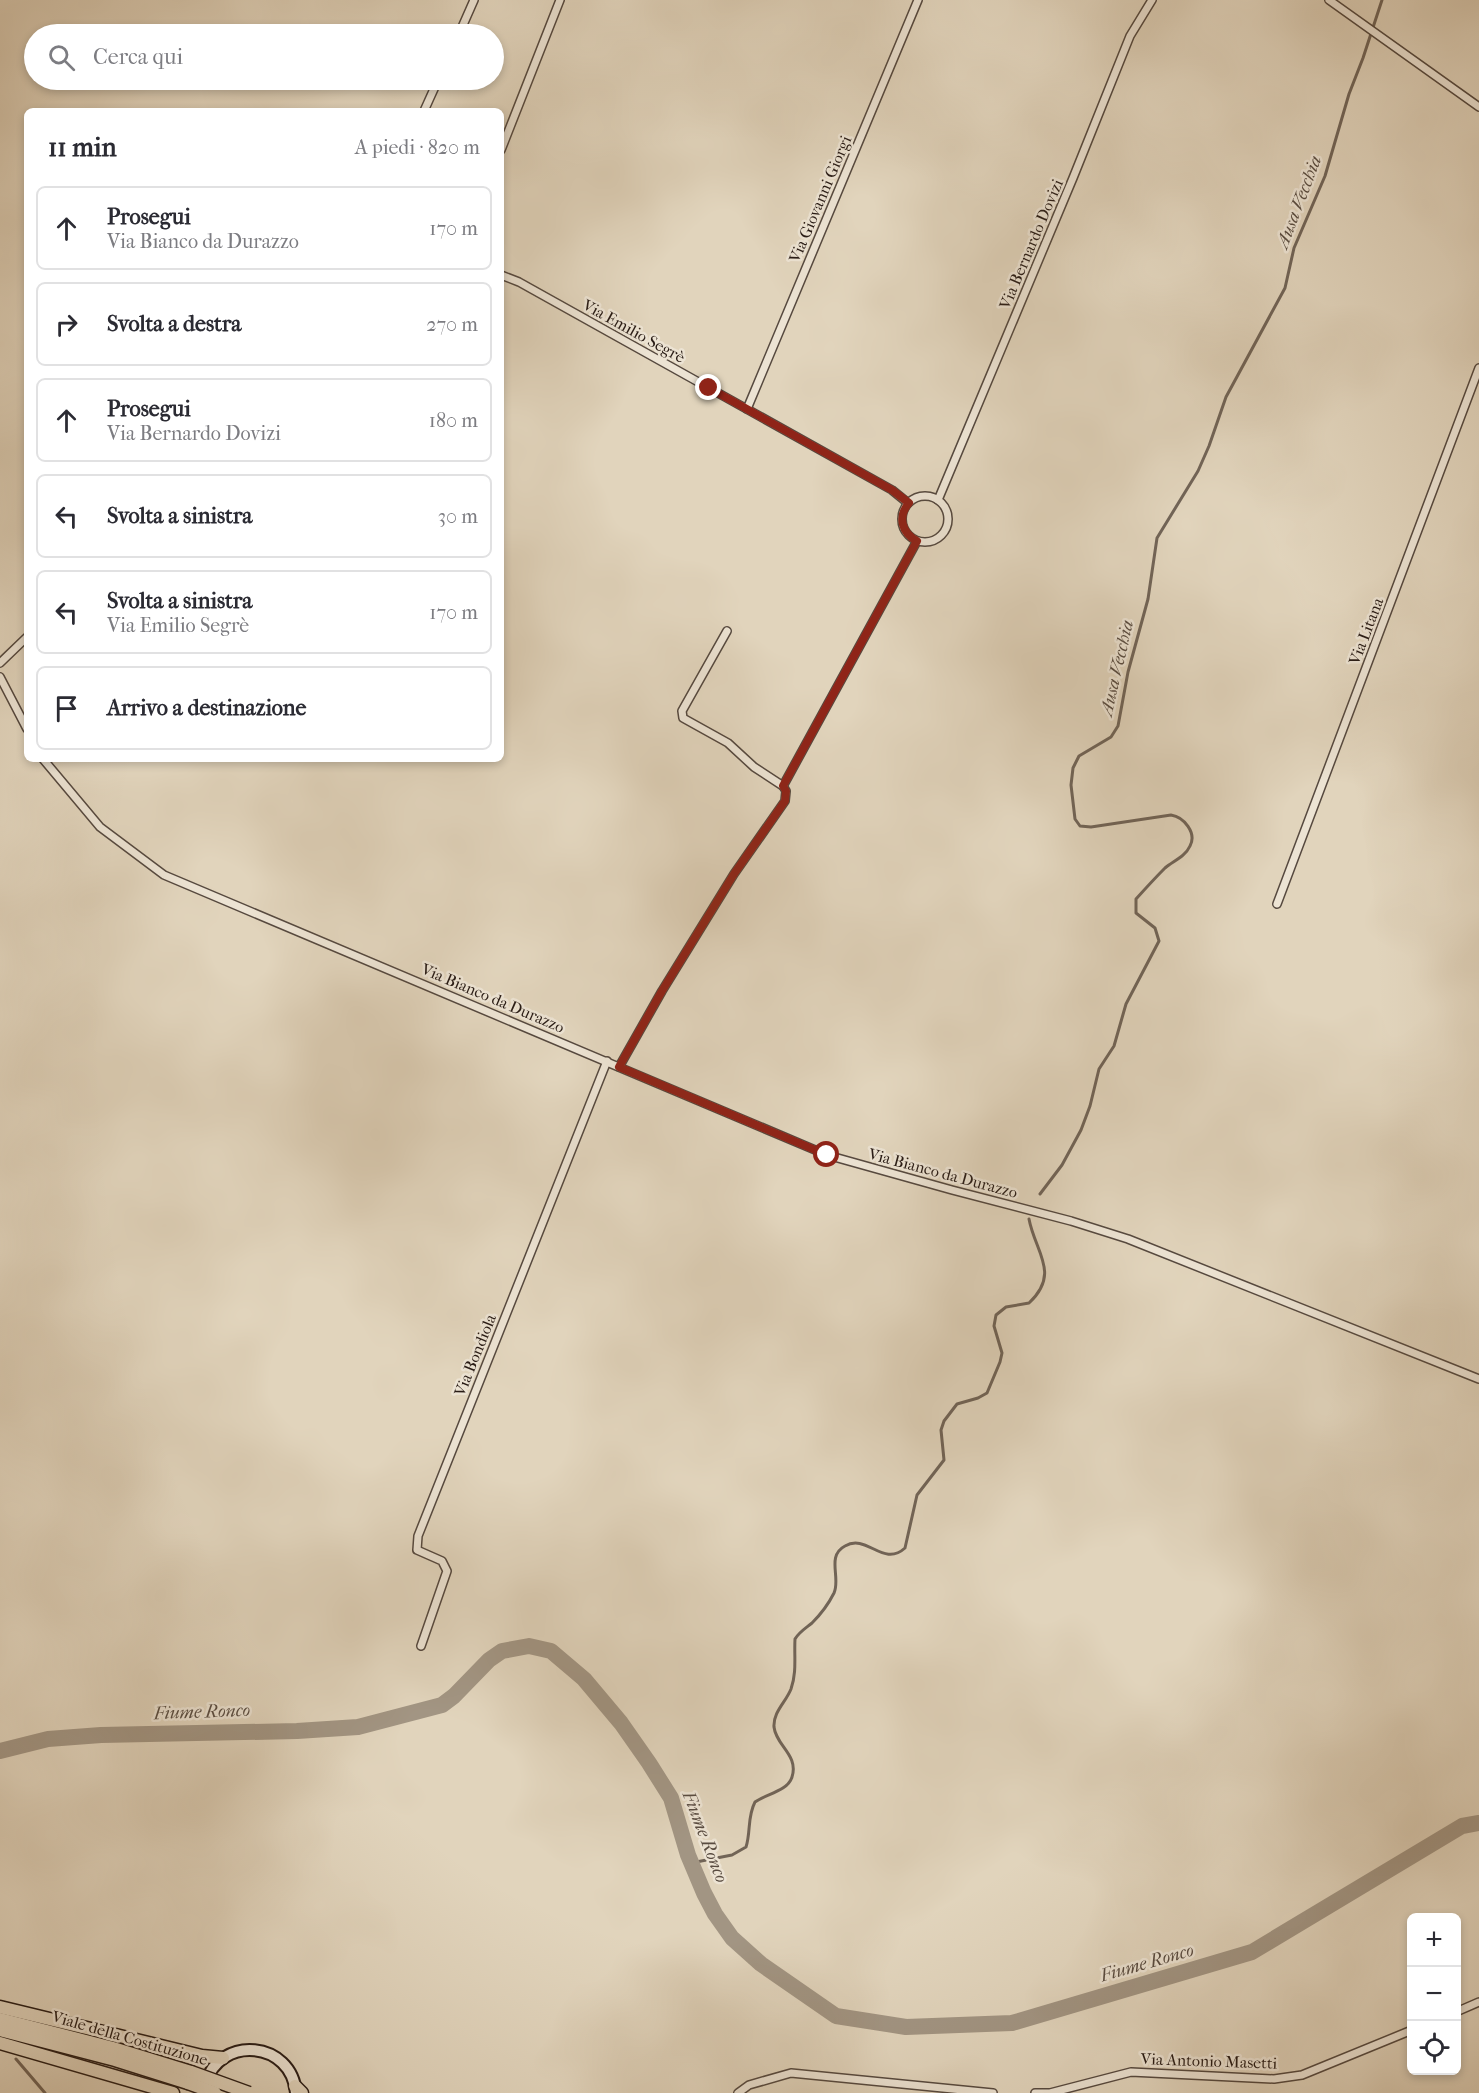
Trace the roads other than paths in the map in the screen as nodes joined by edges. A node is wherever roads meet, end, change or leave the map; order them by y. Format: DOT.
graph roads {
  1 [pos="474,0"];
  2 [pos="560,0"];
  3 [pos="918,0"];
  4 [pos="1152,0"];
  5 [pos="1329,0"];
  6 [pos="463,24"];
  7 [pos="433,90"];
  8 [pos="1479,107"];
  9 [pos="425,108"];
  10 [pos="504,142"];
  11 [pos="504,276"];
  12 [pos="1479,368"];
  13 [pos="747,409"];
  14 [pos="938,500"];
  15 [pos="909,503"];
  16 [pos="917,541"];
  17 [pos="727,631"];
  18 [pos="24,640"];
  19 [pos="0,663"];
  20 [pos="0,677"];
  21 [pos="24,723"];
  22 [pos="46,762"];
  23 [pos="783,786"];
  24 [pos="1277,904"];
  25 [pos="607,1061"];
  26 [pos="619,1067"];
  27 [pos="1479,1379"];
  28 [pos="421,1646"];
  29 [pos="1479,2002"];
  30 [pos="0,2007"];
  31 [pos="1461,2010"];
  32 [pos="0,2019"];
  33 [pos="0,2030"];
  34 [pos="1407,2032"];
  35 [pos="0,2043"];
  36 [pos="224,2058"];
  37 [pos="189,2078"];
  38 [pos="298,2091"];
  39 [pos="172,2093"];
  40 [pos="204,2093"];
  41 [pos="214,2093"];
  42 [pos="249,2093"];
  43 [pos="738,2093"];
  44 [pos="993,2093"];
  45 [pos="1035,2093"];
  1 -- 6 [label="street"];
  2 -- 10 [label="street"];
  3 -- 13 [label="street, Via Giovanni Giorgi"];
  4 -- 14 [label="street, Via Bernardo Dovizi"];
  5 -- 8 [label="street"];
  7 -- 9 [label="street"];
  11 -- 13 [label="street, Via Emilio Segrè"];
  12 -- 24 [label="street, Via Litana"];
  13 -- 15 [label="street, Via Emilio Segrè"];
  14 -- 15 [label="street"];
  14 -- 16 [label="street"];
  15 -- 16 [label="street"];
  16 -- 23 [label="street"];
  17 -- 23 [label="street"];
  18 -- 19 [label="street"];
  20 -- 21 [label="street"];
  22 -- 25 [label="street, Via Bianco da Durazzo"];
  23 -- 26 [label="street"];
  25 -- 26 [label="street, Via Bianco da Durazzo"];
  25 -- 28 [label="street, Via Bondiola"];
  26 -- 27 [label="street, Via Bianco da Durazzo"];
  29 -- 31 [label="street"];
  30 -- 36 [label="highway"];
  32 -- 37 [label="highway, Viale della Costituzione"];
  33 -- 37 [label="highway, Viale della Costituzione"];
  34 -- 45 [label="street, Via Antonio Masetti"];
  35 -- 39 [label="highway"];
  36 -- 38 [label="street"];
  36 -- 40 [label="street"];
  37 -- 41 [label="highway, Viale della Costituzione, bridge"];
  37 -- 42 [label="highway, Viale della Costituzione, bridge"];
  43 -- 44 [label="street"];
}
